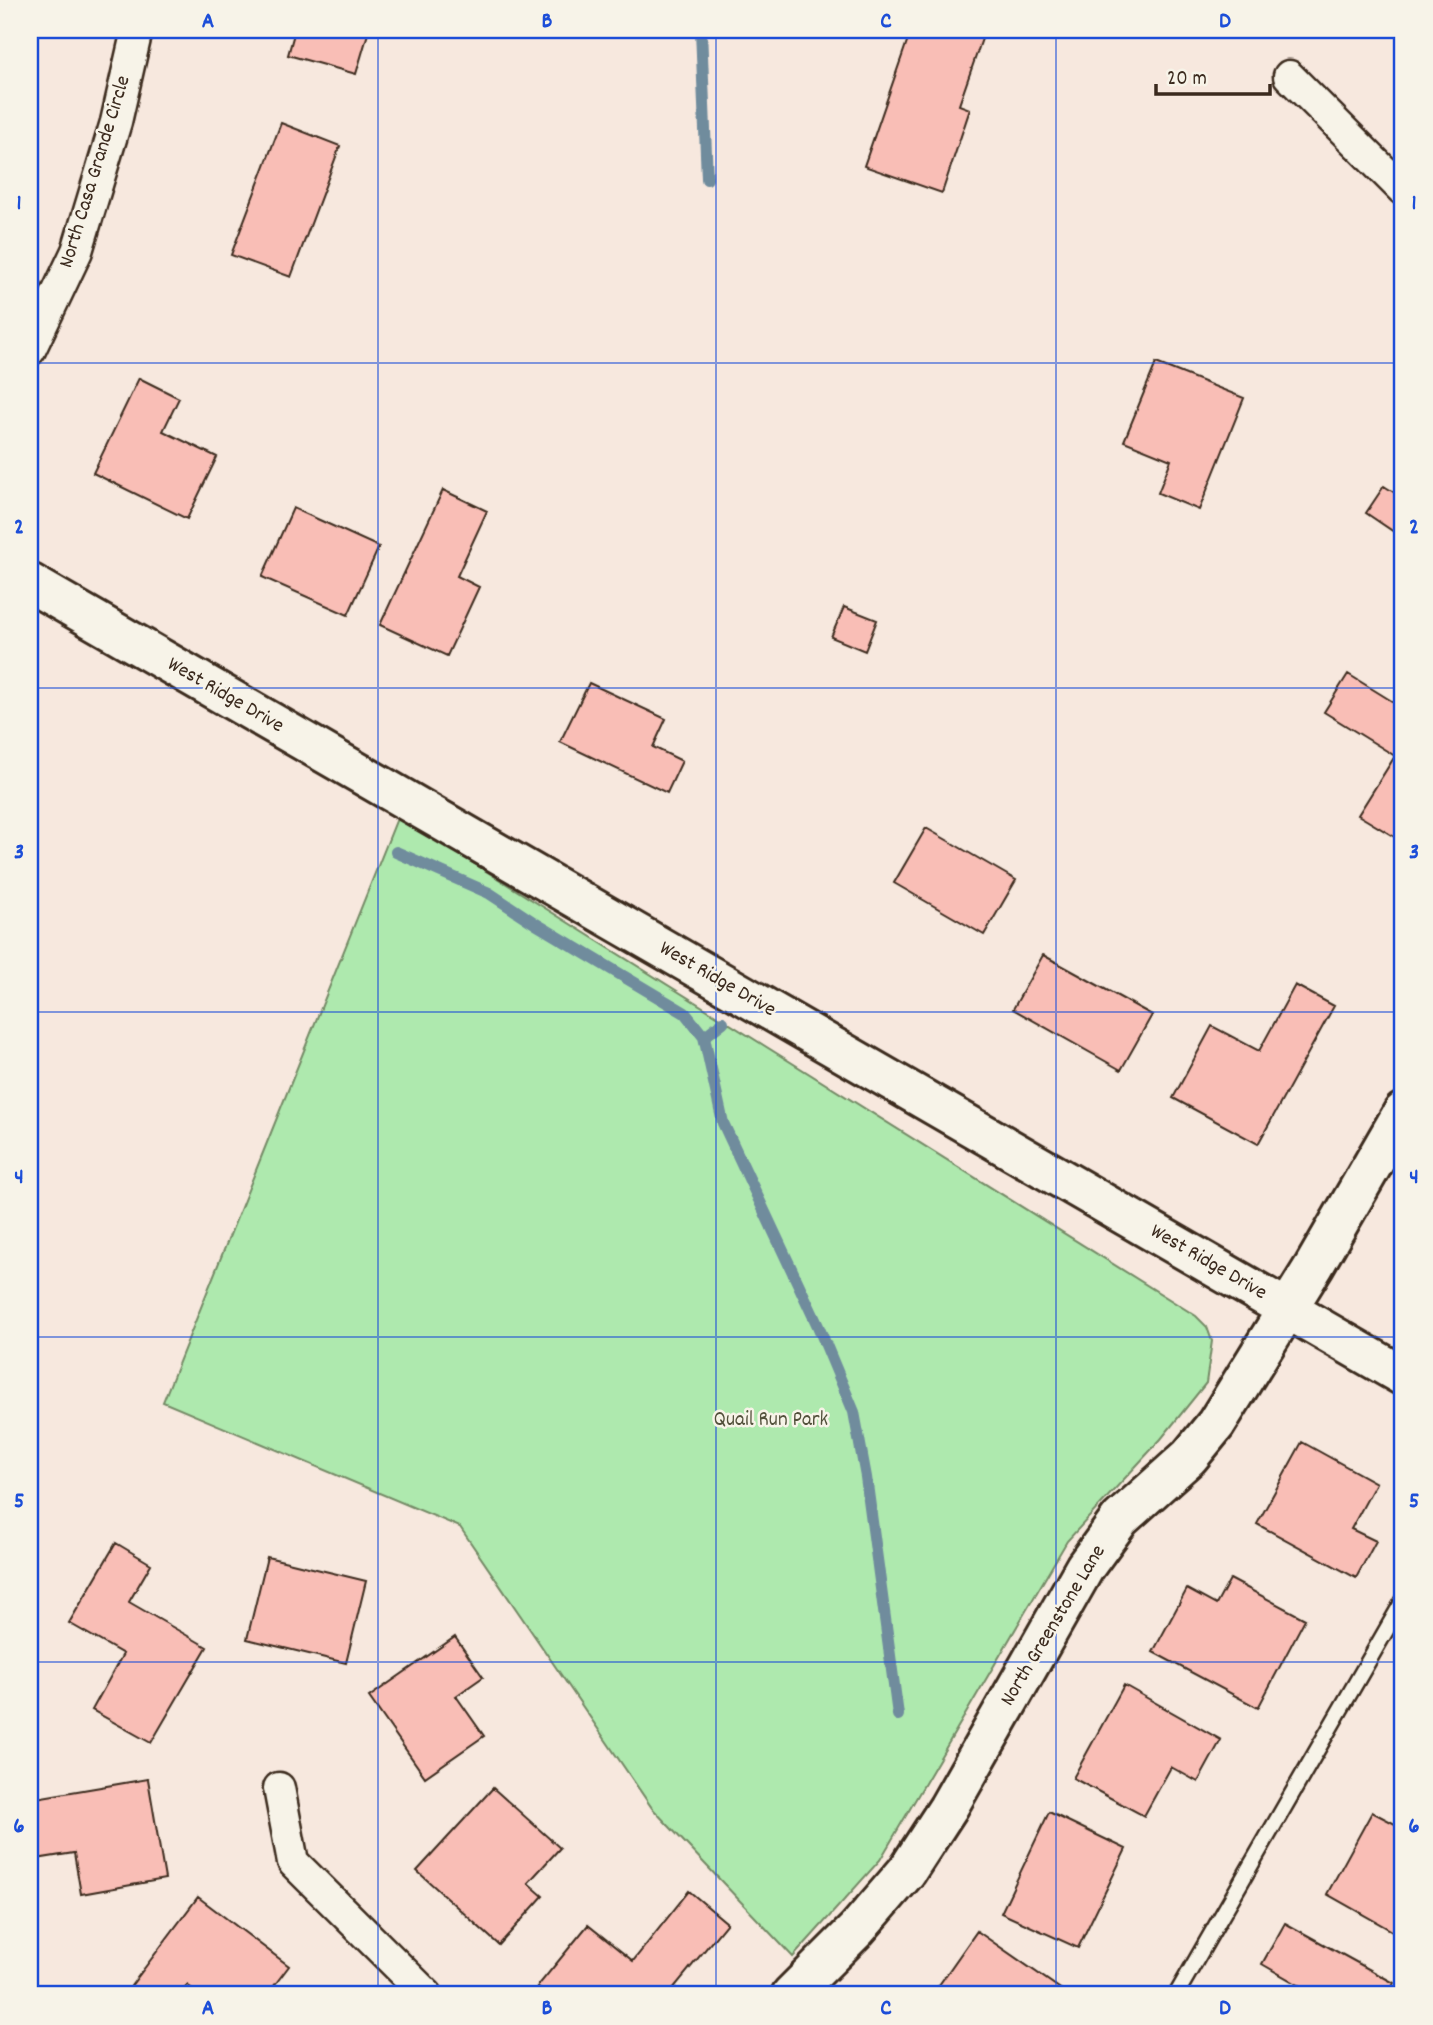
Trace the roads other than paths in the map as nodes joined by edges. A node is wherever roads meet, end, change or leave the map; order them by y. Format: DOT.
graph roads {
  1 [pos="137,30"];
  2 [pos="1289,76"];
  3 [pos="1403,190"];
  4 [pos="30,350"];
  5 [pos="30,583"];
  6 [pos="1403,1112"];
  7 [pos="1287,1309"];
  8 [pos="1403,1376"];
  9 [pos="1403,1601"];
  10 [pos="279,1787"];
  11 [pos="427,1995"];
  12 [pos="791,1995"];
  13 [pos="1176,1995"];
  1 -- 4 [label="street, North Casa Grande Circle"];
  2 -- 3 [label="street"];
  5 -- 7 [label="street, West Ridge Drive"];
  6 -- 7 [label="street, North Greenstone Lane"];
  7 -- 8 [label="street, West Ridge Drive"];
  7 -- 12 [label="street, North Greenstone Lane"];
  9 -- 13 [label="lane"];
  10 -- 11 [label="street"];
}
